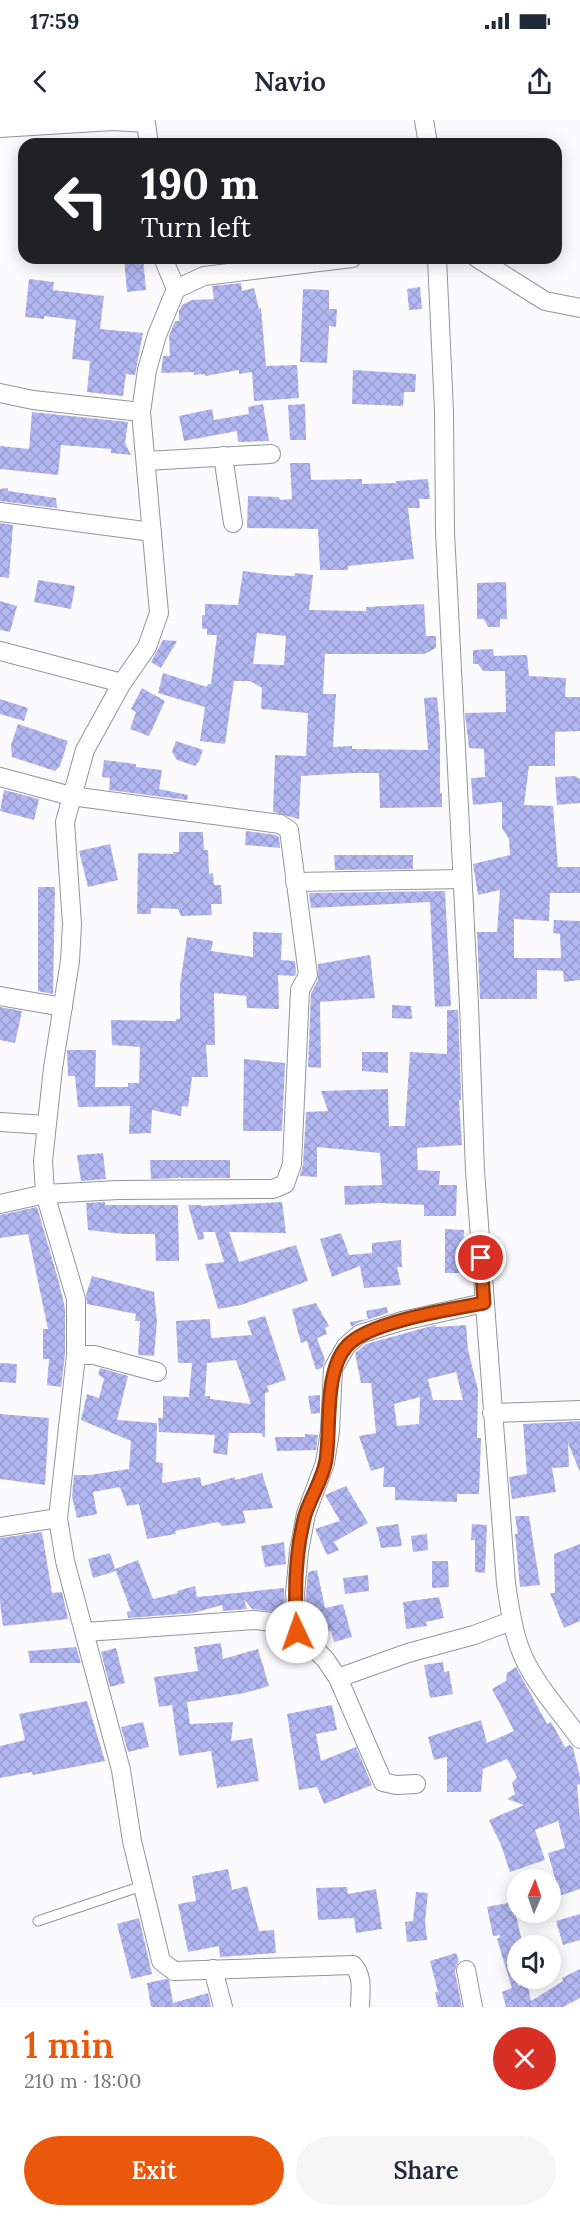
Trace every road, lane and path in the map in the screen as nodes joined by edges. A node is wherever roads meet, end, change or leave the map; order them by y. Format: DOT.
graph roads {
  1 [pos="424,120"];
  2 [pos="146,121"];
  3 [pos="0,128"];
  4 [pos="147,138"];
  5 [pos="427,138"];
  6 [pos="166,264"];
  7 [pos="303,264"];
  8 [pos="437,264"];
  9 [pos="486,264"];
  10 [pos="176,289"];
  11 [pos="580,308"];
  12 [pos="0,393"];
  13 [pos="141,412"];
  14 [pos="271,454"];
  15 [pos="223,456"];
  16 [pos="146,461"];
  17 [pos="0,512"];
  18 [pos="233,523"];
  19 [pos="152,532"];
  20 [pos="0,651"];
  21 [pos="122,683"];
  22 [pos="0,777"];
  23 [pos="71,796"];
  24 [pos="462,879"];
  25 [pos="295,882"];
  26 [pos="0,996"];
  27 [pos="63,1007"];
  28 [pos="0,1122"];
  29 [pos="46,1125"];
  30 [pos="45,1194"];
  31 [pos="0,1204"];
  32 [pos="484,1303"];
  33 [pos="76,1355"];
  34 [pos="157,1372"];
  35 [pos="580,1410"];
  36 [pos="492,1413"];
  37 [pos="58,1518"];
  38 [pos="0,1527"];
  39 [pos="511,1621"];
  40 [pos="86,1632"];
  41 [pos="297,1632"];
  42 [pos="338,1678"];
  43 [pos="580,1739"];
  44 [pos="416,1784"];
  45 [pos="142,1886"];
  46 [pos="38,1921"];
  47 [pos="213,1969"];
  48 [pos="466,1970"];
  49 [pos="223,2007"];
  50 [pos="360,2007"];
  51 [pos="473,2007"];
  1 -- 5 [label="street"];
  2 -- 3 [label="street"];
  2 -- 4 [label="street"];
  6 -- 10 [label="street"];
  7 -- 10 [label="street"];
  8 -- 24 [label="street"];
  9 -- 11 [label="street"];
  10 -- 13 [label="street"];
  12 -- 13 [label="street"];
  13 -- 16 [label="street"];
  14 -- 15 [label="street"];
  15 -- 16 [label="street"];
  15 -- 18 [label="street"];
  16 -- 19 [label="street"];
  17 -- 19 [label="street"];
  19 -- 21 [label="street"];
  20 -- 21 [label="street"];
  21 -- 23 [label="street"];
  22 -- 23 [label="street"];
  23 -- 25 [label="street"];
  23 -- 27 [label="street"];
  24 -- 25 [label="street"];
  24 -- 32 [label="street"];
  25 -- 30 [label="street"];
  26 -- 27 [label="street"];
  27 -- 29 [label="street"];
  28 -- 29 [label="street"];
  29 -- 30 [label="street"];
  30 -- 31 [label="street"];
  30 -- 33 [label="street"];
  32 -- 36 [label="street"];
  32 -- 41 [label="street"];
  33 -- 34 [label="street"];
  33 -- 37 [label="street"];
  35 -- 36 [label="street"];
  36 -- 39 [label="street"];
  37 -- 38 [label="street"];
  37 -- 40 [label="street"];
  39 -- 42 [label="street"];
  39 -- 43 [label="street"];
  40 -- 41 [label="street"];
  40 -- 45 [label="street"];
  41 -- 42 [label="street"];
  42 -- 44 [label="street"];
  45 -- 46 [label="lane"];
  45 -- 47 [label="street"];
  47 -- 49 [label="street"];
  47 -- 50 [label="street"];
  48 -- 51 [label="street"];
}
